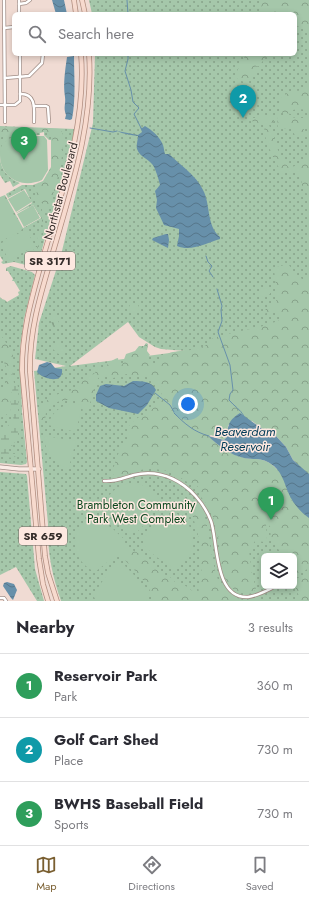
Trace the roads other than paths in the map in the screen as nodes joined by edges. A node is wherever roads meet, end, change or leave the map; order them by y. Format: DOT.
graph roads {
  1 [pos="4,0"];
  2 [pos="19,0"];
  3 [pos="30,0"];
  4 [pos="74,0"];
  5 [pos="82,0"];
  6 [pos="19,4"];
  7 [pos="19,12"];
  8 [pos="76,12"];
  9 [pos="85,12"];
  10 [pos="12,27"];
  11 [pos="4,28"];
  12 [pos="20,56"];
  13 [pos="43,56"];
  14 [pos="81,56"];
  15 [pos="89,56"];
  16 [pos="5,78"];
  17 [pos="20,78"];
  18 [pos="20,94"];
  19 [pos="0,105"];
  20 [pos="5,105"];
  21 [pos="34,106"];
  22 [pos="5,122"];
  23 [pos="34,122"];
  24 [pos="49,122"];
  25 [pos="0,467"];
  26 [pos="31,469"];
  27 [pos="39,469"];
  28 [pos="104,481"];
  29 [pos="270,589"];
  30 [pos="0,598"];
  31 [pos="6,601"];
  32 [pos="48,601"];
  33 [pos="57,601"];
  1 -- 11 [label="street"];
  2 -- 6 [label="street"];
  3 -- 6 [label="street"];
  4 -- 8 [label="main road"];
  5 -- 9 [label="main road"];
  6 -- 7 [label="street"];
  10 -- 11 [label="street"];
  11 -- 16 [label="street"];
  12 -- 17 [label="street"];
  13 -- 17 [label="street"];
  14 -- 26 [label="main road, Northstar Boulevard / SR 3171"];
  15 -- 27 [label="main road, Northstar Boulevard / SR 3171"];
  16 -- 17 [label="street"];
  16 -- 20 [label="street"];
  17 -- 18 [label="street"];
  18 -- 20 [label="street"];
  18 -- 21 [label="street"];
  19 -- 20 [label="street"];
  20 -- 22 [label="street"];
  21 -- 23 [label="street"];
  21 -- 24 [label="street"];
  25 -- 26 [label="main road"];
  26 -- 27 [label="main road"];
  26 -- 32 [label="main road, SR 659"];
  27 -- 33 [label="main road, SR 659"];
  28 -- 29 [label="street"];
  30 -- 31 [label="street"];
}
